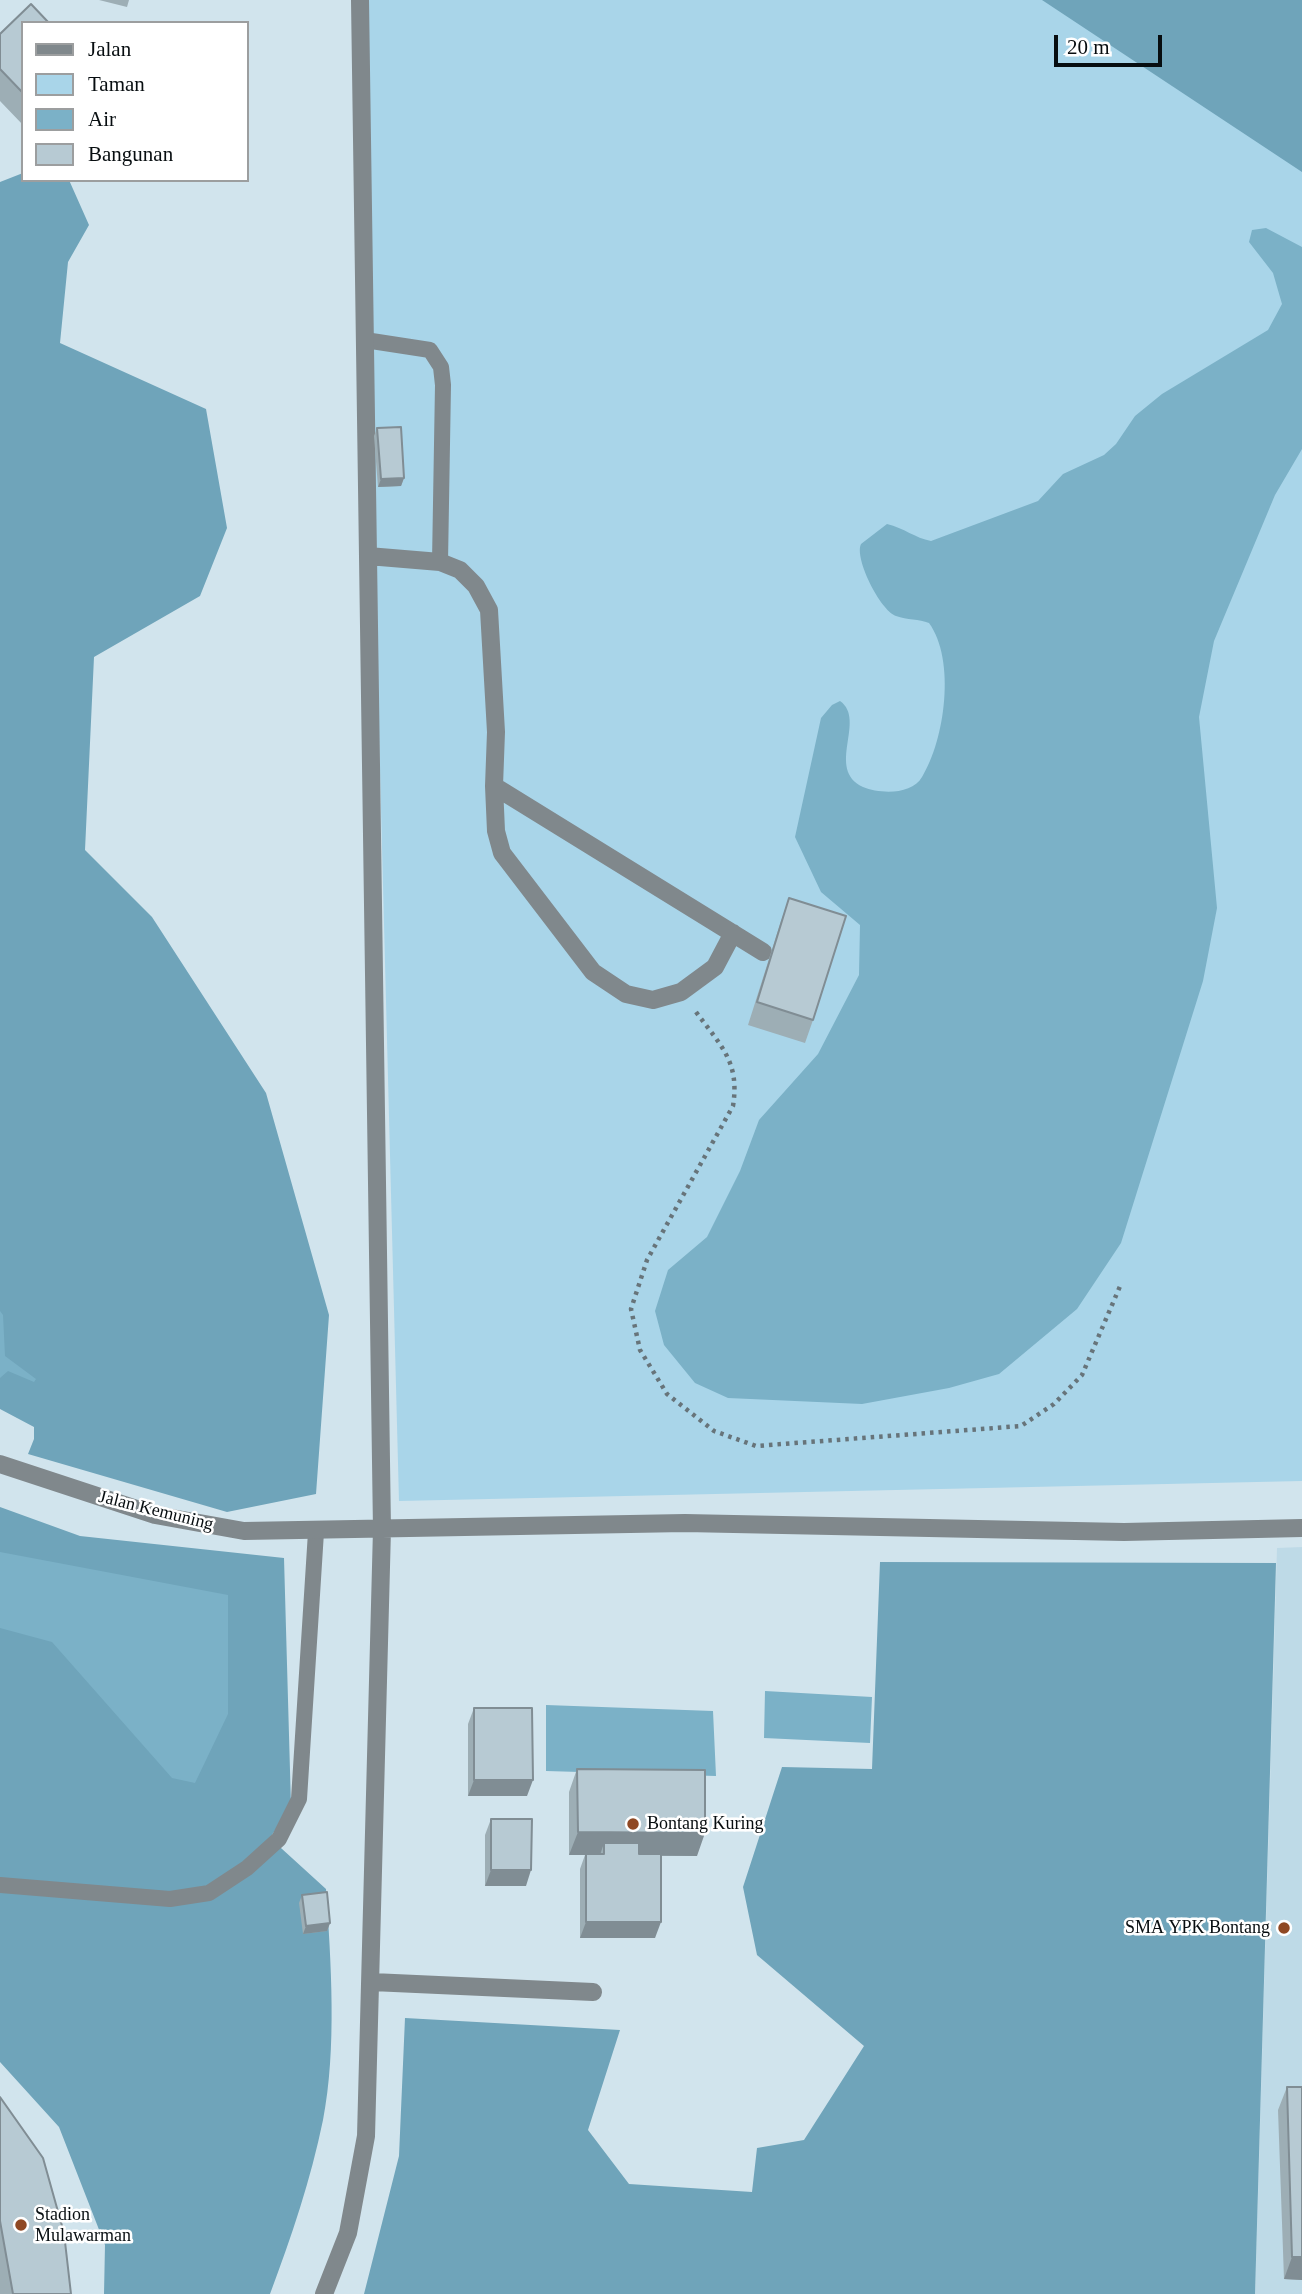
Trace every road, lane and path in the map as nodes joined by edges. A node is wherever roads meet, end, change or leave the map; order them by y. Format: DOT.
graph roads {
  1 [pos="360,0"];
  2 [pos="365,340"];
  3 [pos="368,556"];
  4 [pos="440,562"];
  5 [pos="494,786"];
  6 [pos="733,933"];
  7 [pos="763,952"];
  8 [pos="681,992"];
  9 [pos="1121,1284"];
  10 [pos="0,1464"];
  11 [pos="1302,1528"];
  12 [pos="382,1529"];
  13 [pos="316,1532"];
  14 [pos="0,1885"];
  15 [pos="372,1982"];
  16 [pos="593,1992"];
  17 [pos="324,2294"];
  1 -- 2 [label="street"];
  2 -- 3 [label="street"];
  2 -- 4 [label="lane"];
  3 -- 4 [label="street"];
  3 -- 12 [label="street"];
  4 -- 5 [label="street"];
  5 -- 6 [label="street"];
  5 -- 8 [label="street"];
  6 -- 7 [label="street"];
  6 -- 8 [label="street"];
  8 -- 9 [label="path"];
  10 -- 13 [label="street, Jalan Kemuning"];
  11 -- 12 [label="street, Jalan Kemuning"];
  12 -- 13 [label="street, Jalan Kemuning"];
  12 -- 15 [label="street"];
  13 -- 14 [label="lane"];
  15 -- 16 [label="street"];
  15 -- 17 [label="street"];
}
